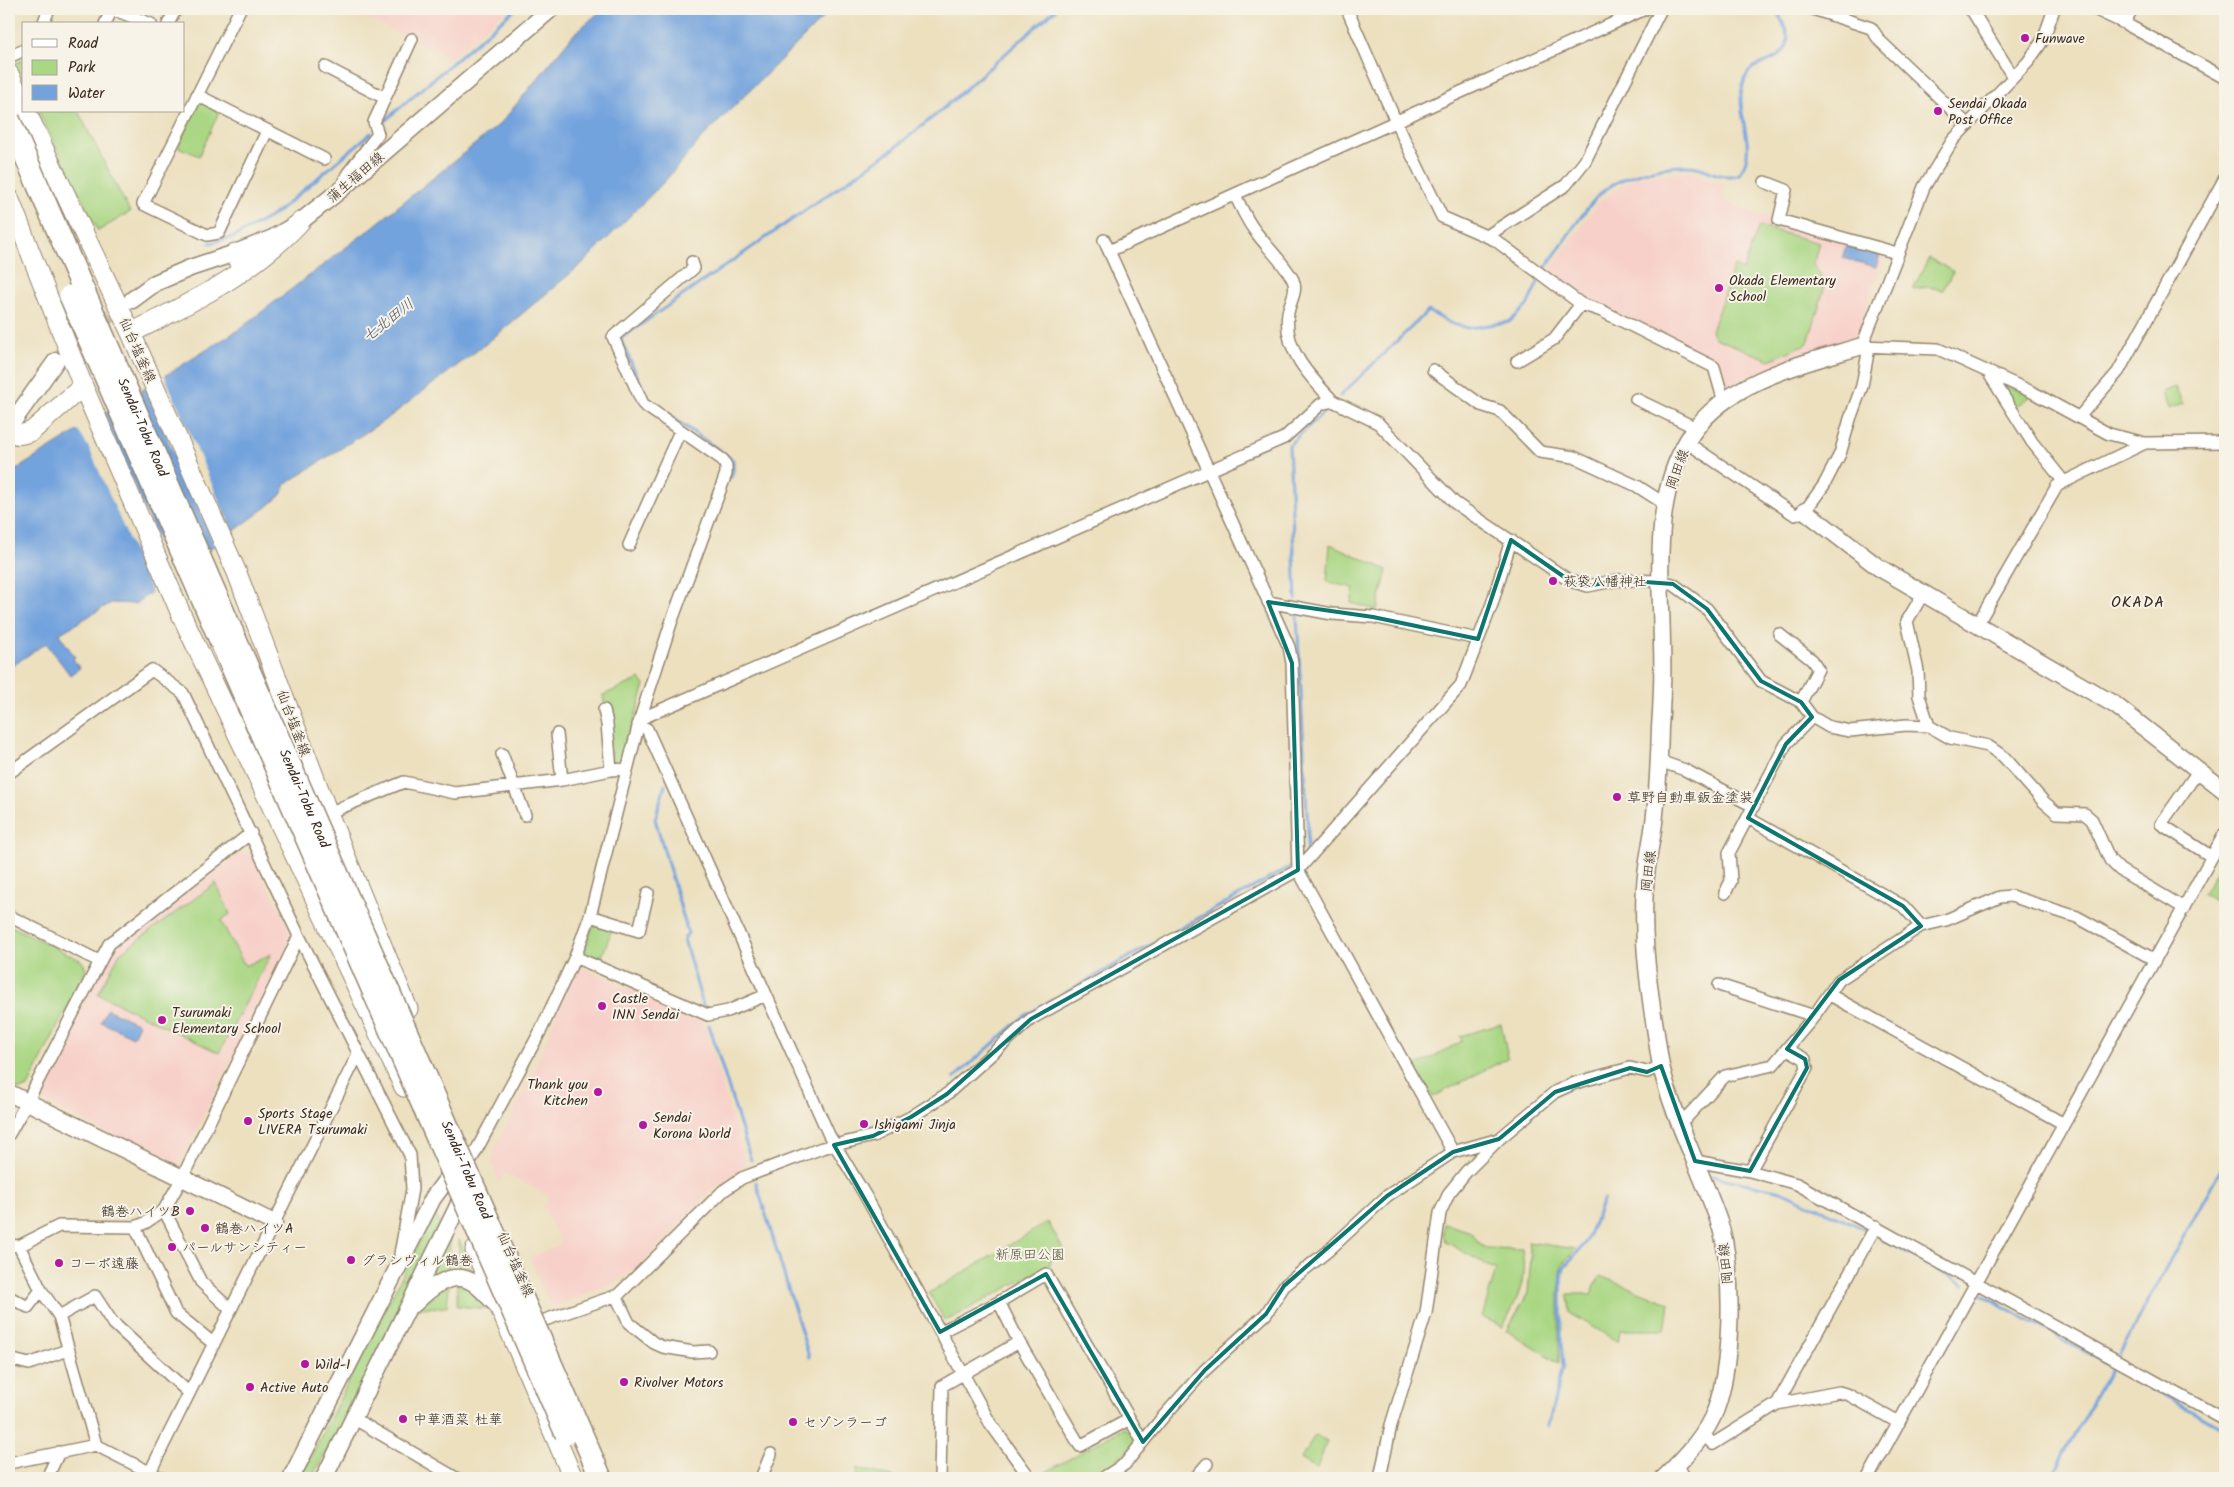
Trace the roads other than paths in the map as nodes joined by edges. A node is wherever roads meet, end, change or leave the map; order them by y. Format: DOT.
graph roads {
  1 [pos="49,9"];
  2 [pos="176,9"];
  3 [pos="240,9"];
  4 [pos="551,9"];
  5 [pos="1347,9"];
  6 [pos="1645,9"];
  7 [pos="1661,9"];
  8 [pos="1813,9"];
  9 [pos="1968,9"];
  10 [pos="2054,9"];
  11 [pos="2094,9"];
  12 [pos="2132,9"];
  13 [pos="44,22"];
  14 [pos="106,22"];
  15 [pos="146,22"];
  16 [pos="169,22"];
  17 [pos="2124,23"];
  18 [pos="412,39"];
  19 [pos="22,51"];
  20 [pos="9,57"];
  21 [pos="325,67"];
  22 [pos="9,74"];
  23 [pos="2013,77"];
  24 [pos="2225,78"];
  25 [pos="197,95"];
  26 [pos="385,98"];
  27 [pos="22,102"];
  28 [pos="186,110"];
  29 [pos="26,112"];
  30 [pos="9,119"];
  31 [pos="1396,122"];
  32 [pos="1968,125"];
  33 [pos="267,131"];
  34 [pos="9,154"];
  35 [pos="324,158"];
  36 [pos="2225,178"];
  37 [pos="1765,182"];
  38 [pos="339,191"];
  39 [pos="1234,195"];
  40 [pos="9,198"];
  41 [pos="300,222"];
  42 [pos="1487,236"];
  43 [pos="1104,240"];
  44 [pos="1109,251"];
  45 [pos="236,253"];
  46 [pos="1897,253"];
  47 [pos="692,262"];
  48 [pos="240,273"];
  49 [pos="132,300"];
  50 [pos="1581,304"];
  51 [pos="131,333"];
  52 [pos="1865,346"];
  53 [pos="56,361"];
  54 [pos="1517,361"];
  55 [pos="1433,370"];
  56 [pos="1988,372"];
  57 [pos="86,394"];
  58 [pos="1636,399"];
  59 [pos="1332,401"];
  60 [pos="1724,402"];
  61 [pos="2079,417"];
  62 [pos="1696,428"];
  63 [pos="9,429"];
  64 [pos="680,431"];
  65 [pos="1686,442"];
  66 [pos="2225,442"];
  67 [pos="2145,443"];
  68 [pos="1208,471"];
  69 [pos="2064,482"];
  70 [pos="1665,504"];
  71 [pos="1805,511"];
  72 [pos="1511,540"];
  73 [pos="629,545"];
  74 [pos="1661,580"];
  75 [pos="1923,594"];
  76 [pos="1268,602"];
  77 [pos="1978,623"];
  78 [pos="1779,634"];
  79 [pos="1478,639"];
  80 [pos="1801,702"];
  81 [pos="604,710"];
  82 [pos="1812,717"];
  83 [pos="639,722"];
  84 [pos="1930,726"];
  85 [pos="557,734"];
  86 [pos="502,754"];
  87 [pos="1659,761"];
  88 [pos="627,769"];
  89 [pos="611,770"];
  90 [pos="2199,770"];
  91 [pos="9,773"];
  92 [pos="562,780"];
  93 [pos="514,786"];
  94 [pos="2225,790"];
  95 [pos="1753,806"];
  96 [pos="328,814"];
  97 [pos="525,815"];
  98 [pos="1748,818"];
  99 [pos="251,833"];
  100 [pos="2225,833"];
  101 [pos="2212,857"];
  102 [pos="1298,870"];
  103 [pos="648,893"];
  104 [pos="1725,893"];
  105 [pos="2184,908"];
  106 [pos="9,916"];
  107 [pos="590,916"];
  108 [pos="1922,926"];
  109 [pos="299,936"];
  110 [pos="575,956"];
  111 [pos="2155,960"];
  112 [pos="99,962"];
  113 [pos="1719,985"];
  114 [pos="766,995"];
  115 [pos="1830,995"];
  116 [pos="1814,1016"];
  117 [pos="1787,1049"];
  118 [pos="358,1054"];
  119 [pos="1662,1066"];
  120 [pos="9,1093"];
  121 [pos="28,1102"];
  122 [pos="1677,1117"];
  123 [pos="2064,1124"];
  124 [pos="9,1134"];
  125 [pos="1499,1139"];
  126 [pos="834,1145"];
  127 [pos="1453,1152"];
  128 [pos="470,1162"];
  129 [pos="1695,1162"];
  130 [pos="1750,1171"];
  131 [pos="182,1178"];
  132 [pos="447,1179"];
  133 [pos="458,1206"];
  134 [pos="164,1210"];
  135 [pos="274,1223"];
  136 [pos="1876,1226"];
  137 [pos="135,1227"];
  138 [pos="14,1245"];
  139 [pos="398,1263"];
  140 [pos="1976,1283"];
  141 [pos="41,1290"];
  142 [pos="616,1296"];
  143 [pos="9,1297"];
  144 [pos="999,1302"];
  145 [pos="498,1306"];
  146 [pos="230,1309"];
  147 [pos="406,1310"];
  148 [pos="59,1316"];
  149 [pos="542,1321"];
  150 [pos="940,1332"];
  151 [pos="1019,1342"];
  152 [pos="214,1344"];
  153 [pos="67,1350"];
  154 [pos="709,1351"];
  155 [pos="9,1359"];
  156 [pos="964,1374"];
  157 [pos="189,1393"];
  158 [pos="1778,1404"];
  159 [pos="352,1418"];
  160 [pos="1130,1419"];
  161 [pos="2225,1420"];
  162 [pos="1899,1423"];
  163 [pos="1704,1434"];
  164 [pos="1143,1442"];
  165 [pos="96,1444"];
  166 [pos="59,1452"];
  167 [pos="771,1454"];
  168 [pos="9,1463"];
  169 [pos="1207,1464"];
  170 [pos="1681,1472"];
  171 [pos="148,1476"];
  172 [pos="47,1478"];
  173 [pos="161,1478"];
  174 [pos="291,1478"];
  175 [pos="324,1478"];
  176 [pos="456,1478"];
  177 [pos="573,1478"];
  178 [pos="585,1478"];
  179 [pos="601,1478"];
  180 [pos="610,1478"];
  181 [pos="761,1478"];
  182 [pos="940,1478"];
  183 [pos="1030,1478"];
  184 [pos="1103,1478"];
  185 [pos="1194,1478"];
  186 [pos="1380,1478"];
  187 [pos="1664,1478"];
  188 [pos="1868,1478"];
  1 -- 13 [label="street"];
  2 -- 16 [label="street"];
  3 -- 25 [label="street"];
  4 -- 38 [label="street, 蒲生福田線"];
  5 -- 31 [label="street"];
  6 -- 31 [label="street"];
  7 -- 42 [label="street"];
  8 -- 32 [label="street"];
  9 -- 23 [label="street"];
  10 -- 23 [label="street"];
  11 -- 17 [label="street"];
  12 -- 17 [label="street"];
  14 -- 15 [label="street"];
  17 -- 24 [label="street"];
  18 -- 26 [label="street"];
  19 -- 20 [label="street"];
  21 -- 26 [label="street"];
  22 -- 27 [label="main road"];
  23 -- 32 [label="street"];
  25 -- 28 [label="street"];
  25 -- 33 [label="street"];
  26 -- 38 [label="street"];
  28 -- 33 [label="street"];
  29 -- 51 [label="main road, 仙台塩釜線"];
  30 -- 179 [label="highway, Sendai-Tobu Road, bridge"];
  31 -- 39 [label="street"];
  31 -- 42 [label="street"];
  32 -- 46 [label="street"];
  33 -- 35 [label="street"];
  34 -- 178 [label="highway, Sendai-Tobu Road, bridge"];
  36 -- 61 [label="street"];
  37 -- 46 [label="street"];
  38 -- 41 [label="street, 蒲生福田線"];
  39 -- 44 [label="street"];
  39 -- 59 [label="street"];
  40 -- 57 [label="main road"];
  41 -- 45 [label="street, 蒲生福田線"];
  41 -- 48 [label="main road"];
  42 -- 50 [label="street"];
  43 -- 44 [label="street"];
  44 -- 68 [label="street"];
  45 -- 48 [label="main road"];
  45 -- 49 [label="street, 蒲生福田線"];
  46 -- 52 [label="street"];
  47 -- 64 [label="street"];
  48 -- 51 [label="main road"];
  50 -- 54 [label="street"];
  50 -- 60 [label="street"];
  51 -- 96 [label="main road, 仙台塩釜線"];
  52 -- 56 [label="street"];
  52 -- 60 [label="street, 岡田線"];
  52 -- 71 [label="street"];
  53 -- 63 [label="street"];
  55 -- 70 [label="street"];
  56 -- 61 [label="street"];
  56 -- 69 [label="street"];
  57 -- 63 [label="main road"];
  57 -- 132 [label="main road"];
  58 -- 62 [label="street"];
  59 -- 68 [label="street"];
  59 -- 72 [label="street"];
  60 -- 62 [label="street, 岡田線"];
  61 -- 67 [label="street"];
  62 -- 65 [label="street, 岡田線"];
  64 -- 73 [label="street"];
  64 -- 83 [label="street"];
  65 -- 70 [label="street, 岡田線"];
  65 -- 71 [label="street"];
  66 -- 67 [label="street"];
  67 -- 69 [label="street"];
  68 -- 76 [label="street"];
  68 -- 83 [label="street"];
  69 -- 77 [label="street"];
  70 -- 74 [label="street, 岡田線"];
  71 -- 75 [label="street"];
  72 -- 74 [label="street"];
  72 -- 79 [label="street"];
  74 -- 80 [label="street"];
  74 -- 87 [label="street, 岡田線"];
  75 -- 77 [label="street"];
  75 -- 84 [label="street"];
  76 -- 79 [label="street"];
  76 -- 102 [label="street"];
  77 -- 90 [label="street"];
  78 -- 80 [label="street"];
  79 -- 102 [label="street"];
  80 -- 82 [label="street"];
  81 -- 89 [label="street"];
  82 -- 84 [label="street"];
  82 -- 95 [label="street"];
  83 -- 88 [label="street"];
  83 -- 114 [label="street"];
  84 -- 105 [label="street"];
  85 -- 92 [label="street"];
  86 -- 93 [label="street"];
  87 -- 95 [label="street"];
  87 -- 119 [label="street, 岡田線"];
  88 -- 89 [label="street"];
  88 -- 107 [label="street"];
  89 -- 92 [label="street"];
  90 -- 94 [label="street"];
  90 -- 101 [label="street"];
  91 -- 99 [label="street"];
  92 -- 93 [label="street"];
  93 -- 96 [label="street"];
  93 -- 97 [label="street"];
  95 -- 98 [label="street"];
  96 -- 128 [label="main road, 仙台塩釜線"];
  98 -- 104 [label="street"];
  98 -- 108 [label="street"];
  99 -- 109 [label="street"];
  99 -- 112 [label="street"];
  100 -- 101 [label="street"];
  101 -- 105 [label="street"];
  102 -- 126 [label="street"];
  102 -- 127 [label="street"];
  103 -- 107 [label="street"];
  105 -- 111 [label="street"];
  106 -- 112 [label="street"];
  107 -- 110 [label="street"];
  108 -- 111 [label="street"];
  108 -- 115 [label="street"];
  109 -- 118 [label="street"];
  109 -- 131 [label="street"];
  110 -- 114 [label="street"];
  110 -- 128 [label="street"];
  111 -- 123 [label="street"];
  112 -- 121 [label="street"];
  113 -- 116 [label="street"];
  114 -- 126 [label="street"];
  115 -- 116 [label="street"];
  115 -- 123 [label="street"];
  116 -- 117 [label="street"];
  117 -- 122 [label="street"];
  117 -- 130 [label="street"];
  118 -- 135 [label="street"];
  118 -- 139 [label="street"];
  119 -- 122 [label="street, 岡田線"];
  119 -- 125 [label="street"];
  120 -- 121 [label="street"];
  121 -- 124 [label="street"];
  121 -- 131 [label="street"];
  122 -- 129 [label="street, 岡田線"];
  123 -- 140 [label="street"];
  125 -- 127 [label="street"];
  125 -- 186 [label="street"];
  126 -- 142 [label="street"];
  126 -- 150 [label="street"];
  127 -- 164 [label="street"];
  128 -- 132 [label="street"];
  128 -- 133 [label="street"];
  128 -- 149 [label="main road, 仙台塩釜線"];
  129 -- 130 [label="street"];
  129 -- 163 [label="street, 岡田線"];
  130 -- 136 [label="street"];
  131 -- 134 [label="street"];
  131 -- 135 [label="street"];
  132 -- 133 [label="main road"];
  132 -- 139 [label="street"];
  133 -- 145 [label="main road"];
  133 -- 147 [label="street"];
  134 -- 137 [label="street"];
  134 -- 146 [label="street"];
  135 -- 146 [label="street"];
  136 -- 140 [label="street"];
  136 -- 158 [label="street"];
  137 -- 138 [label="street"];
  137 -- 152 [label="street"];
  138 -- 141 [label="street"];
  139 -- 174 [label="street"];
  140 -- 161 [label="street"];
  140 -- 162 [label="street"];
  141 -- 143 [label="street"];
  141 -- 148 [label="street"];
  142 -- 149 [label="street"];
  142 -- 154 [label="street"];
  144 -- 150 [label="street"];
  144 -- 151 [label="street"];
  144 -- 160 [label="street"];
  145 -- 147 [label="street"];
  145 -- 177 [label="main road"];
  146 -- 152 [label="street"];
  147 -- 159 [label="street"];
  148 -- 153 [label="street"];
  148 -- 157 [label="street"];
  149 -- 180 [label="main road, 仙台塩釜線"];
  150 -- 156 [label="street"];
  151 -- 156 [label="street"];
  151 -- 160 [label="street"];
  152 -- 157 [label="street"];
  153 -- 155 [label="street"];
  153 -- 165 [label="street"];
  156 -- 182 [label="street"];
  156 -- 183 [label="street"];
  157 -- 171 [label="street"];
  158 -- 162 [label="street"];
  158 -- 163 [label="street"];
  159 -- 175 [label="street"];
  159 -- 176 [label="street"];
  160 -- 164 [label="street"];
  162 -- 188 [label="street"];
  163 -- 170 [label="street, 岡田線"];
  164 -- 184 [label="street"];
  165 -- 166 [label="street"];
  165 -- 171 [label="street"];
  166 -- 168 [label="street"];
  166 -- 172 [label="street"];
  167 -- 181 [label="street"];
  169 -- 185 [label="street"];
  170 -- 187 [label="street, 岡田線"];
  171 -- 173 [label="street"];
}
